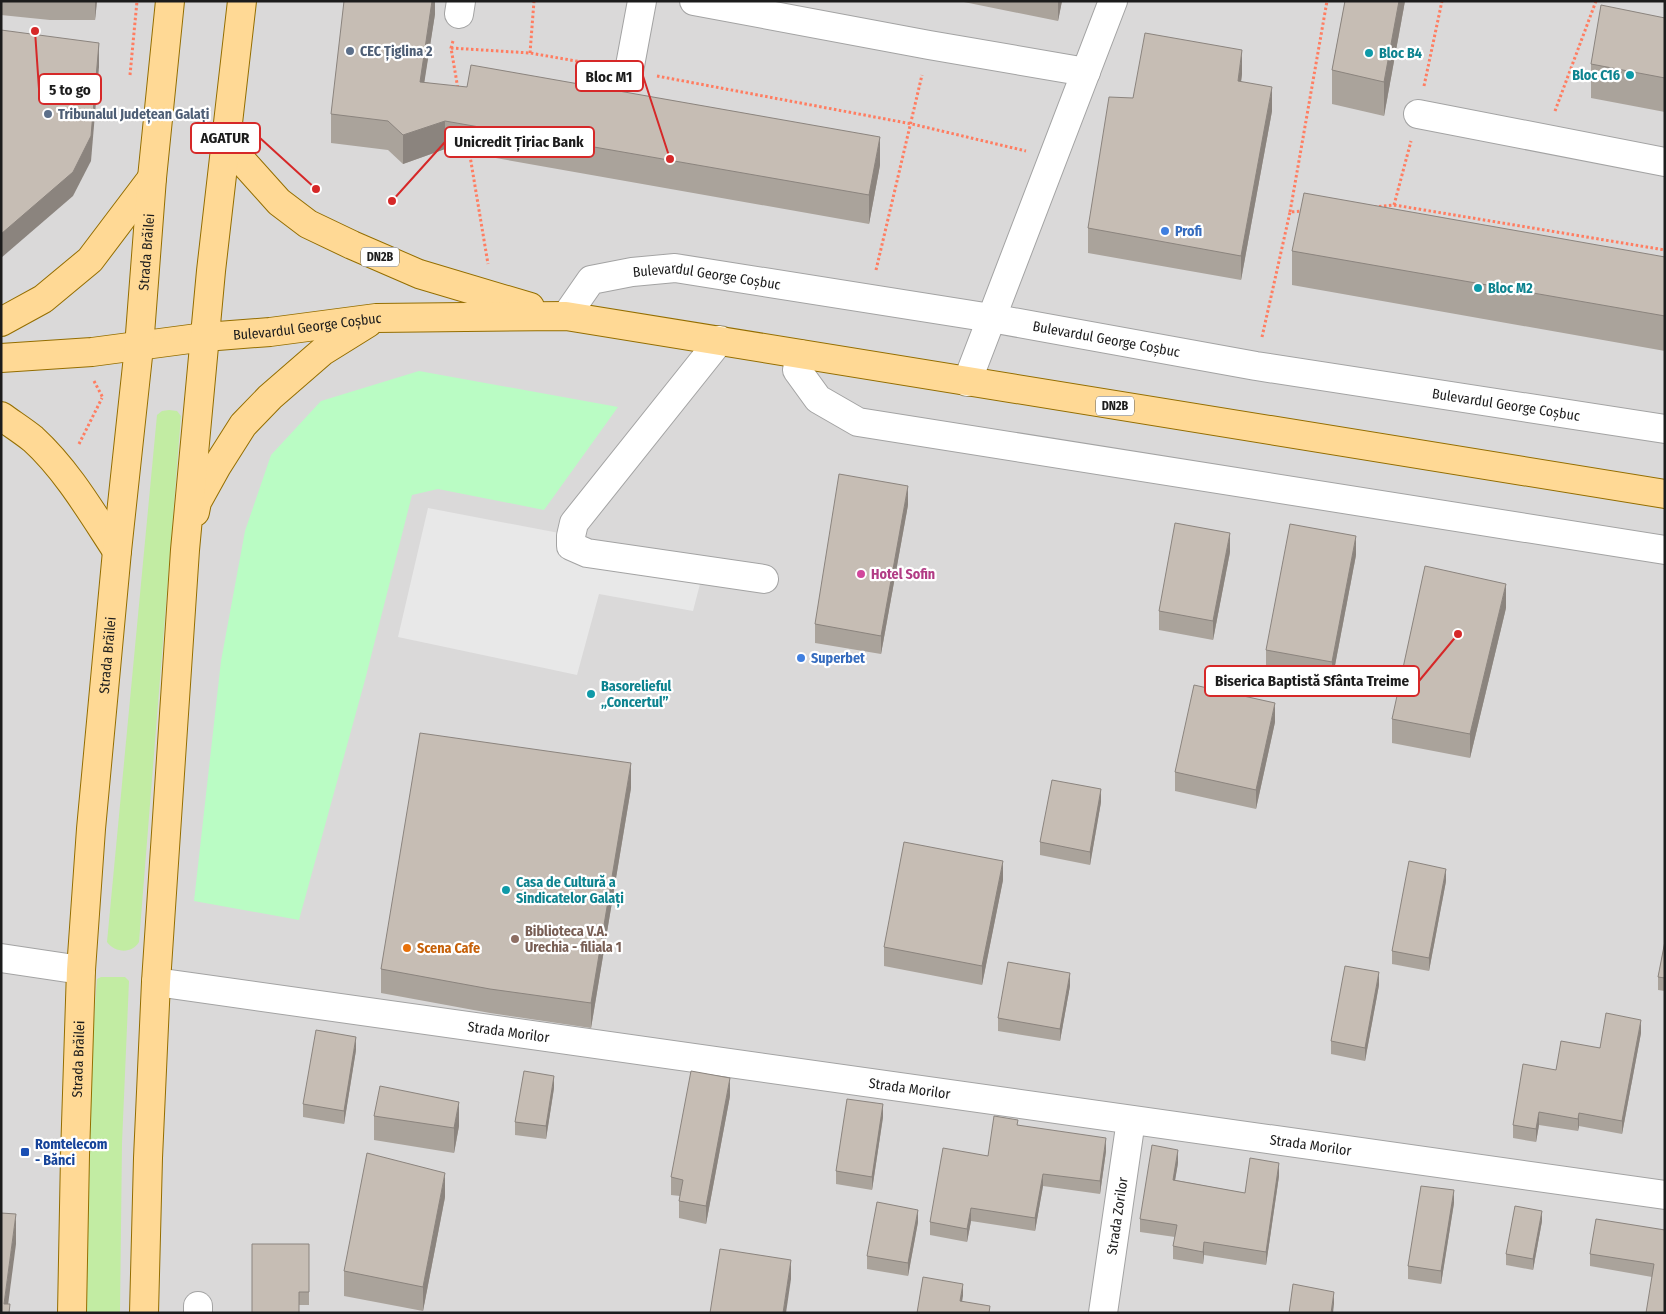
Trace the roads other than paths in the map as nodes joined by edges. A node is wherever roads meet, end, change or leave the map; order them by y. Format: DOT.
graph roads {
  1 [pos="170,1"];
  2 [pos="242,1"];
  3 [pos="642,1"];
  4 [pos="694,1"];
  5 [pos="1113,1"];
  6 [pos="629,71"];
  7 [pos="1086,72"];
  8 [pos="1418,114"];
  9 [pos="226,144"];
  10 [pos="1665,162"];
  11 [pos="152,178"];
  12 [pos="566,316"];
  13 [pos="376,318"];
  14 [pos="991,318"];
  15 [pos="1,322"];
  16 [pos="205,337"];
  17 [pos="720,340"];
  18 [pos="139,347"];
  19 [pos="800,354"];
  20 [pos="1,358"];
  21 [pos="967,382"];
  22 [pos="1,416"];
  23 [pos="1665,429"];
  24 [pos="1665,494"];
  25 [pos="185,550"];
  26 [pos="1665,550"];
  27 [pos="117,551"];
  28 [pos="764,579"];
  29 [pos="1,958"];
  30 [pos="81,970"];
  31 [pos="156,982"];
  32 [pos="1131,1120"];
  33 [pos="1665,1194"];
  34 [pos="72,1313"];
  35 [pos="144,1313"];
  36 [pos="1103,1313"];
  1 -- 11 [label="main road, Strada Brăilei"];
  2 -- 9 [label="main road"];
  3 -- 6 [label="street"];
  4 -- 7 [label="street"];
  5 -- 7 [label="street"];
  7 -- 14 [label="street"];
  8 -- 10 [label="street"];
  9 -- 12 [label="main road, DN2B"];
  9 -- 16 [label="main road"];
  11 -- 15 [label="main road"];
  11 -- 18 [label="main road, Strada Brăilei"];
  12 -- 13 [label="main road, Bulevardul George Coșbuc / DN2B"];
  12 -- 14 [label="street, Bulevardul George Coșbuc"];
  12 -- 17 [label="main road, Bulevardul George Coșbuc / DN2B"];
  13 -- 16 [label="main road, Bulevardul George Coșbuc / DN2B"];
  13 -- 25 [label="main road"];
  14 -- 21 [label="street"];
  14 -- 23 [label="street, Bulevardul George Coșbuc"];
  16 -- 18 [label="main road, Bulevardul George Coșbuc / DN2B"];
  16 -- 25 [label="main road"];
  17 -- 19 [label="main road, Bulevardul George Coșbuc / DN2B"];
  17 -- 28 [label="street"];
  18 -- 20 [label="main road, Bulevardul George Coșbuc"];
  18 -- 27 [label="main road, Strada Brăilei"];
  19 -- 21 [label="main road, Bulevardul George Coșbuc / DN2B"];
  19 -- 26 [label="street"];
  21 -- 24 [label="main road, Bulevardul George Coșbuc / DN2B"];
  22 -- 27 [label="main road"];
  25 -- 31 [label="main road"];
  27 -- 30 [label="main road, Strada Brăilei"];
  29 -- 30 [label="street"];
  30 -- 34 [label="main road, Strada Brăilei"];
  31 -- 32 [label="street, Strada Morilor"];
  31 -- 35 [label="main road"];
  32 -- 33 [label="street, Strada Morilor"];
  32 -- 36 [label="street, Strada Zorilor"];
}
